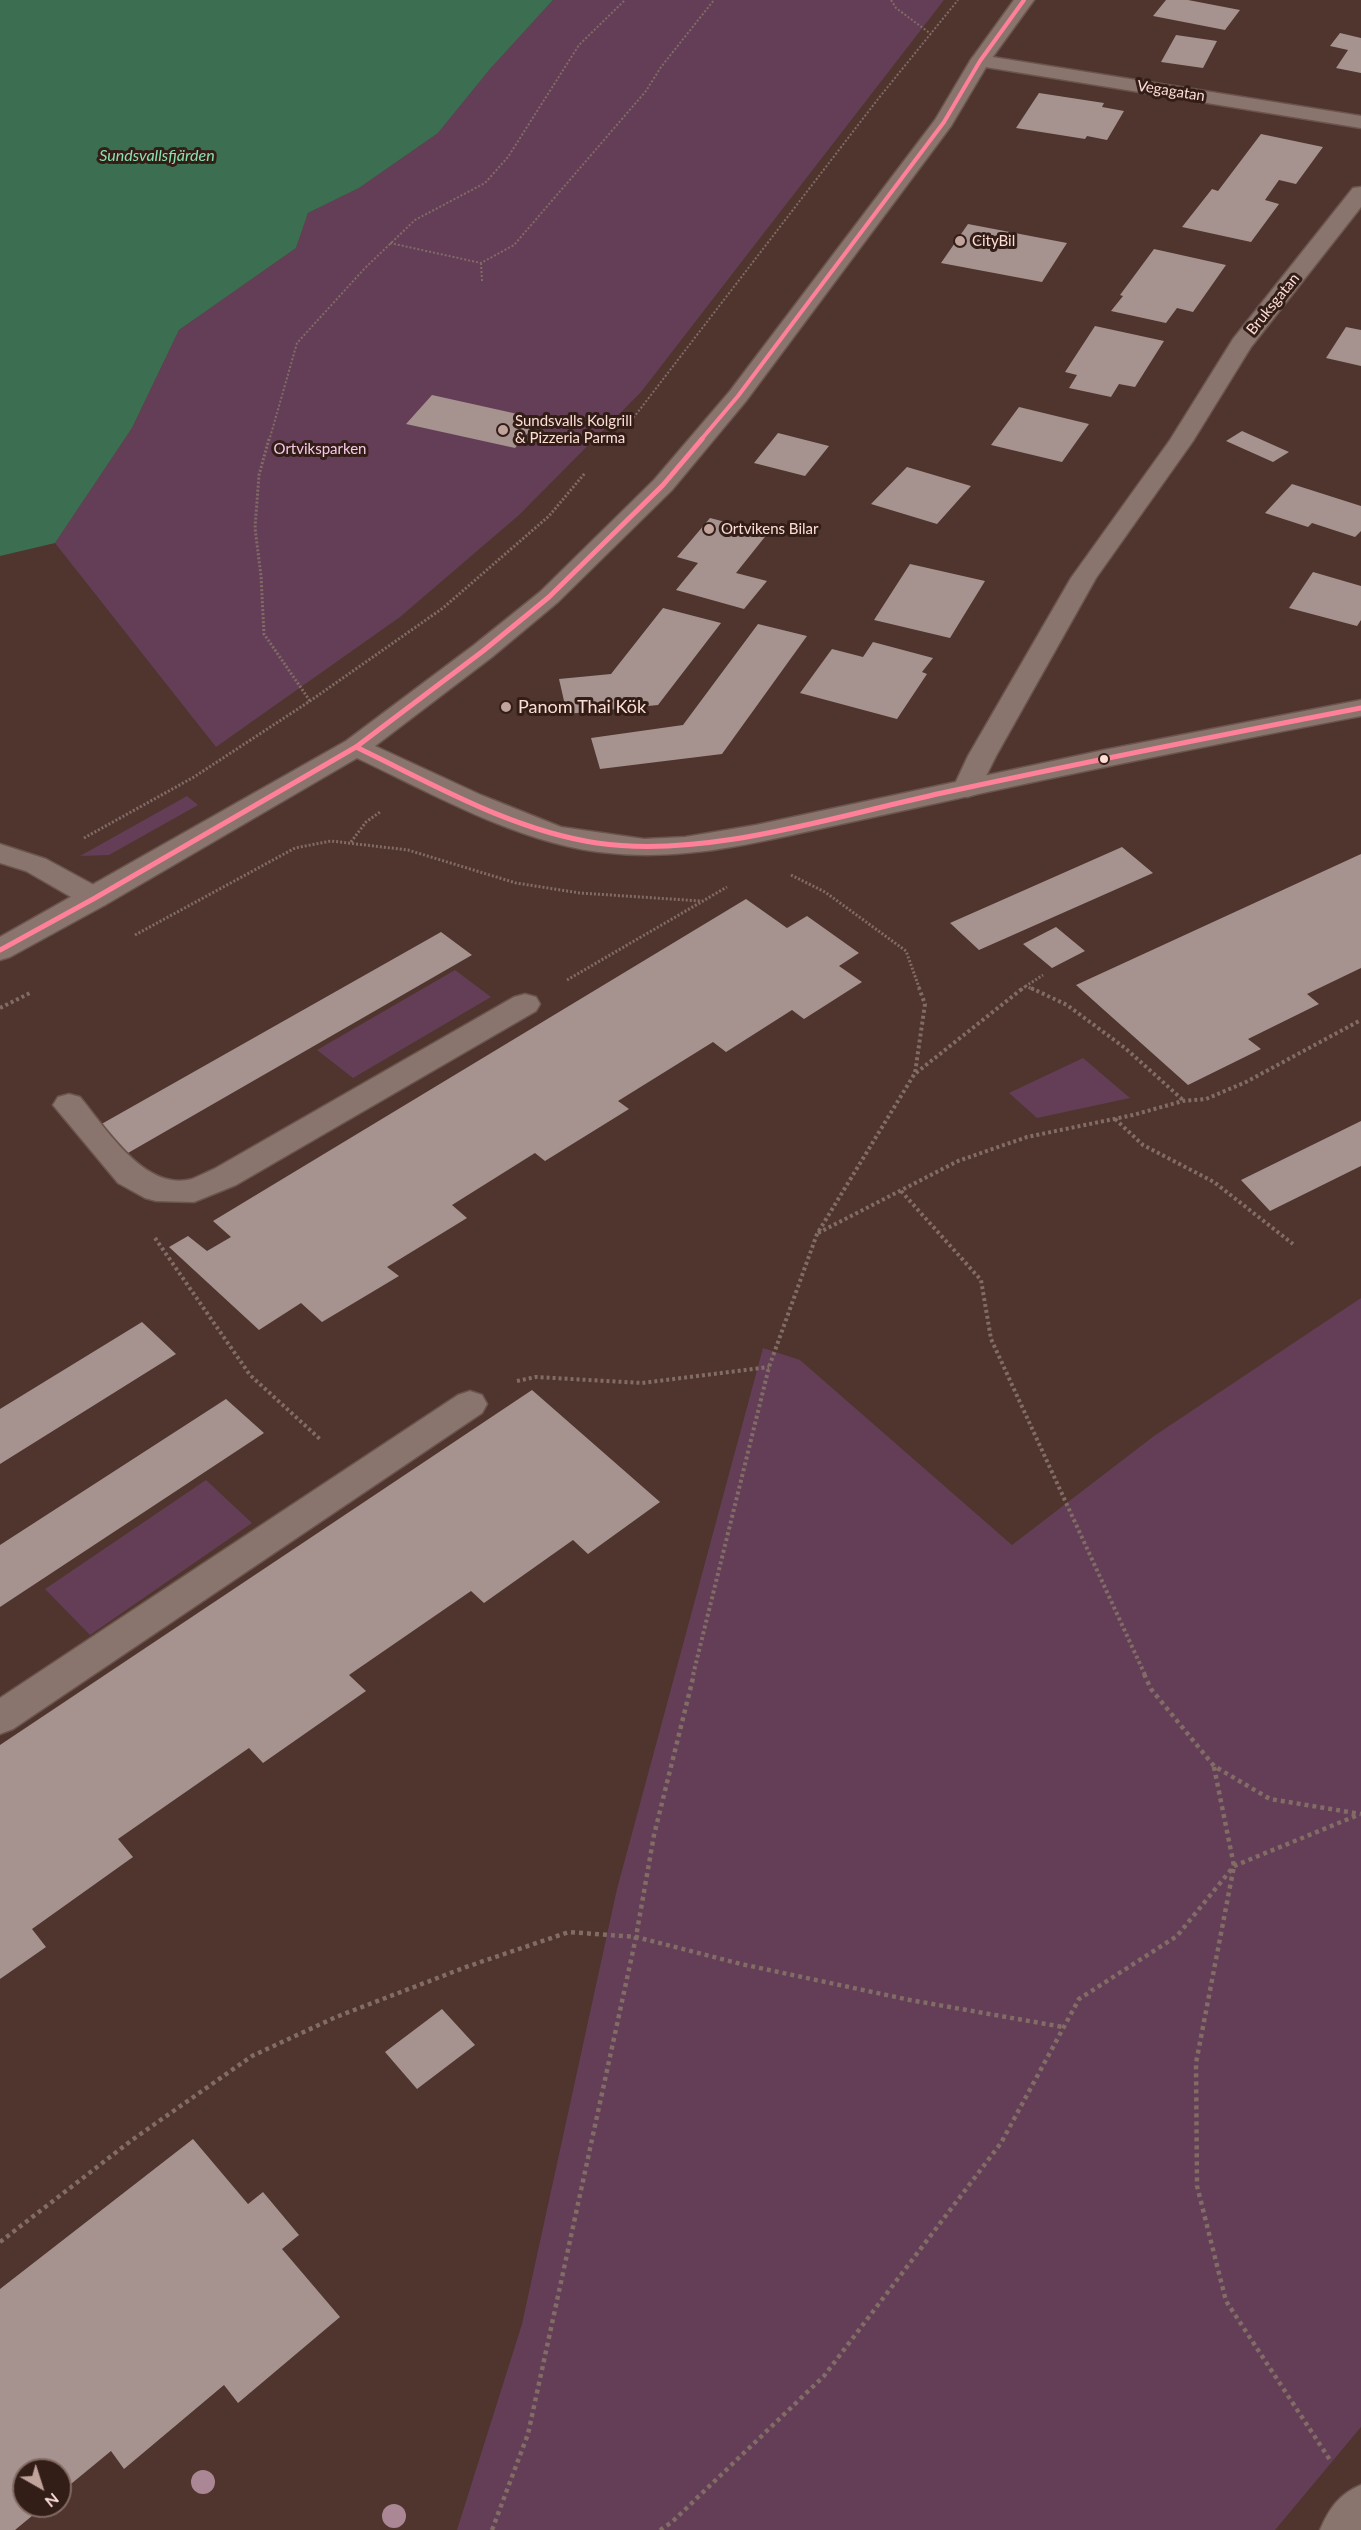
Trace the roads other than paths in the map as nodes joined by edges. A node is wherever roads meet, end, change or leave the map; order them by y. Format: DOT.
graph roads {
  1 [pos="1024,0"];
  2 [pos="980,61"];
  3 [pos="1361,122"];
  4 [pos="1361,193"];
  5 [pos="1361,708"];
  6 [pos="356,747"];
  7 [pos="968,788"];
  8 [pos="0,853"];
  9 [pos="95,898"];
  10 [pos="0,950"];
  11 [pos="525,1004"];
  12 [pos="69,1105"];
  13 [pos="470,1404"];
  14 [pos="0,1718"];
  15 [pos="1361,2508"];
  16 [pos="1343,2530"];
  1 -- 2 [label="street"];
  2 -- 3 [label="street, Vegagatan"];
  2 -- 6 [label="street"];
  4 -- 7 [label="street, Bruksgatan"];
  5 -- 7 [label="street"];
  6 -- 7 [label="street"];
  6 -- 9 [label="street"];
  8 -- 9 [label="street"];
  9 -- 10 [label="street"];
  11 -- 12 [label="street"];
  13 -- 14 [label="street"];
  15 -- 16 [label="street"];
}
